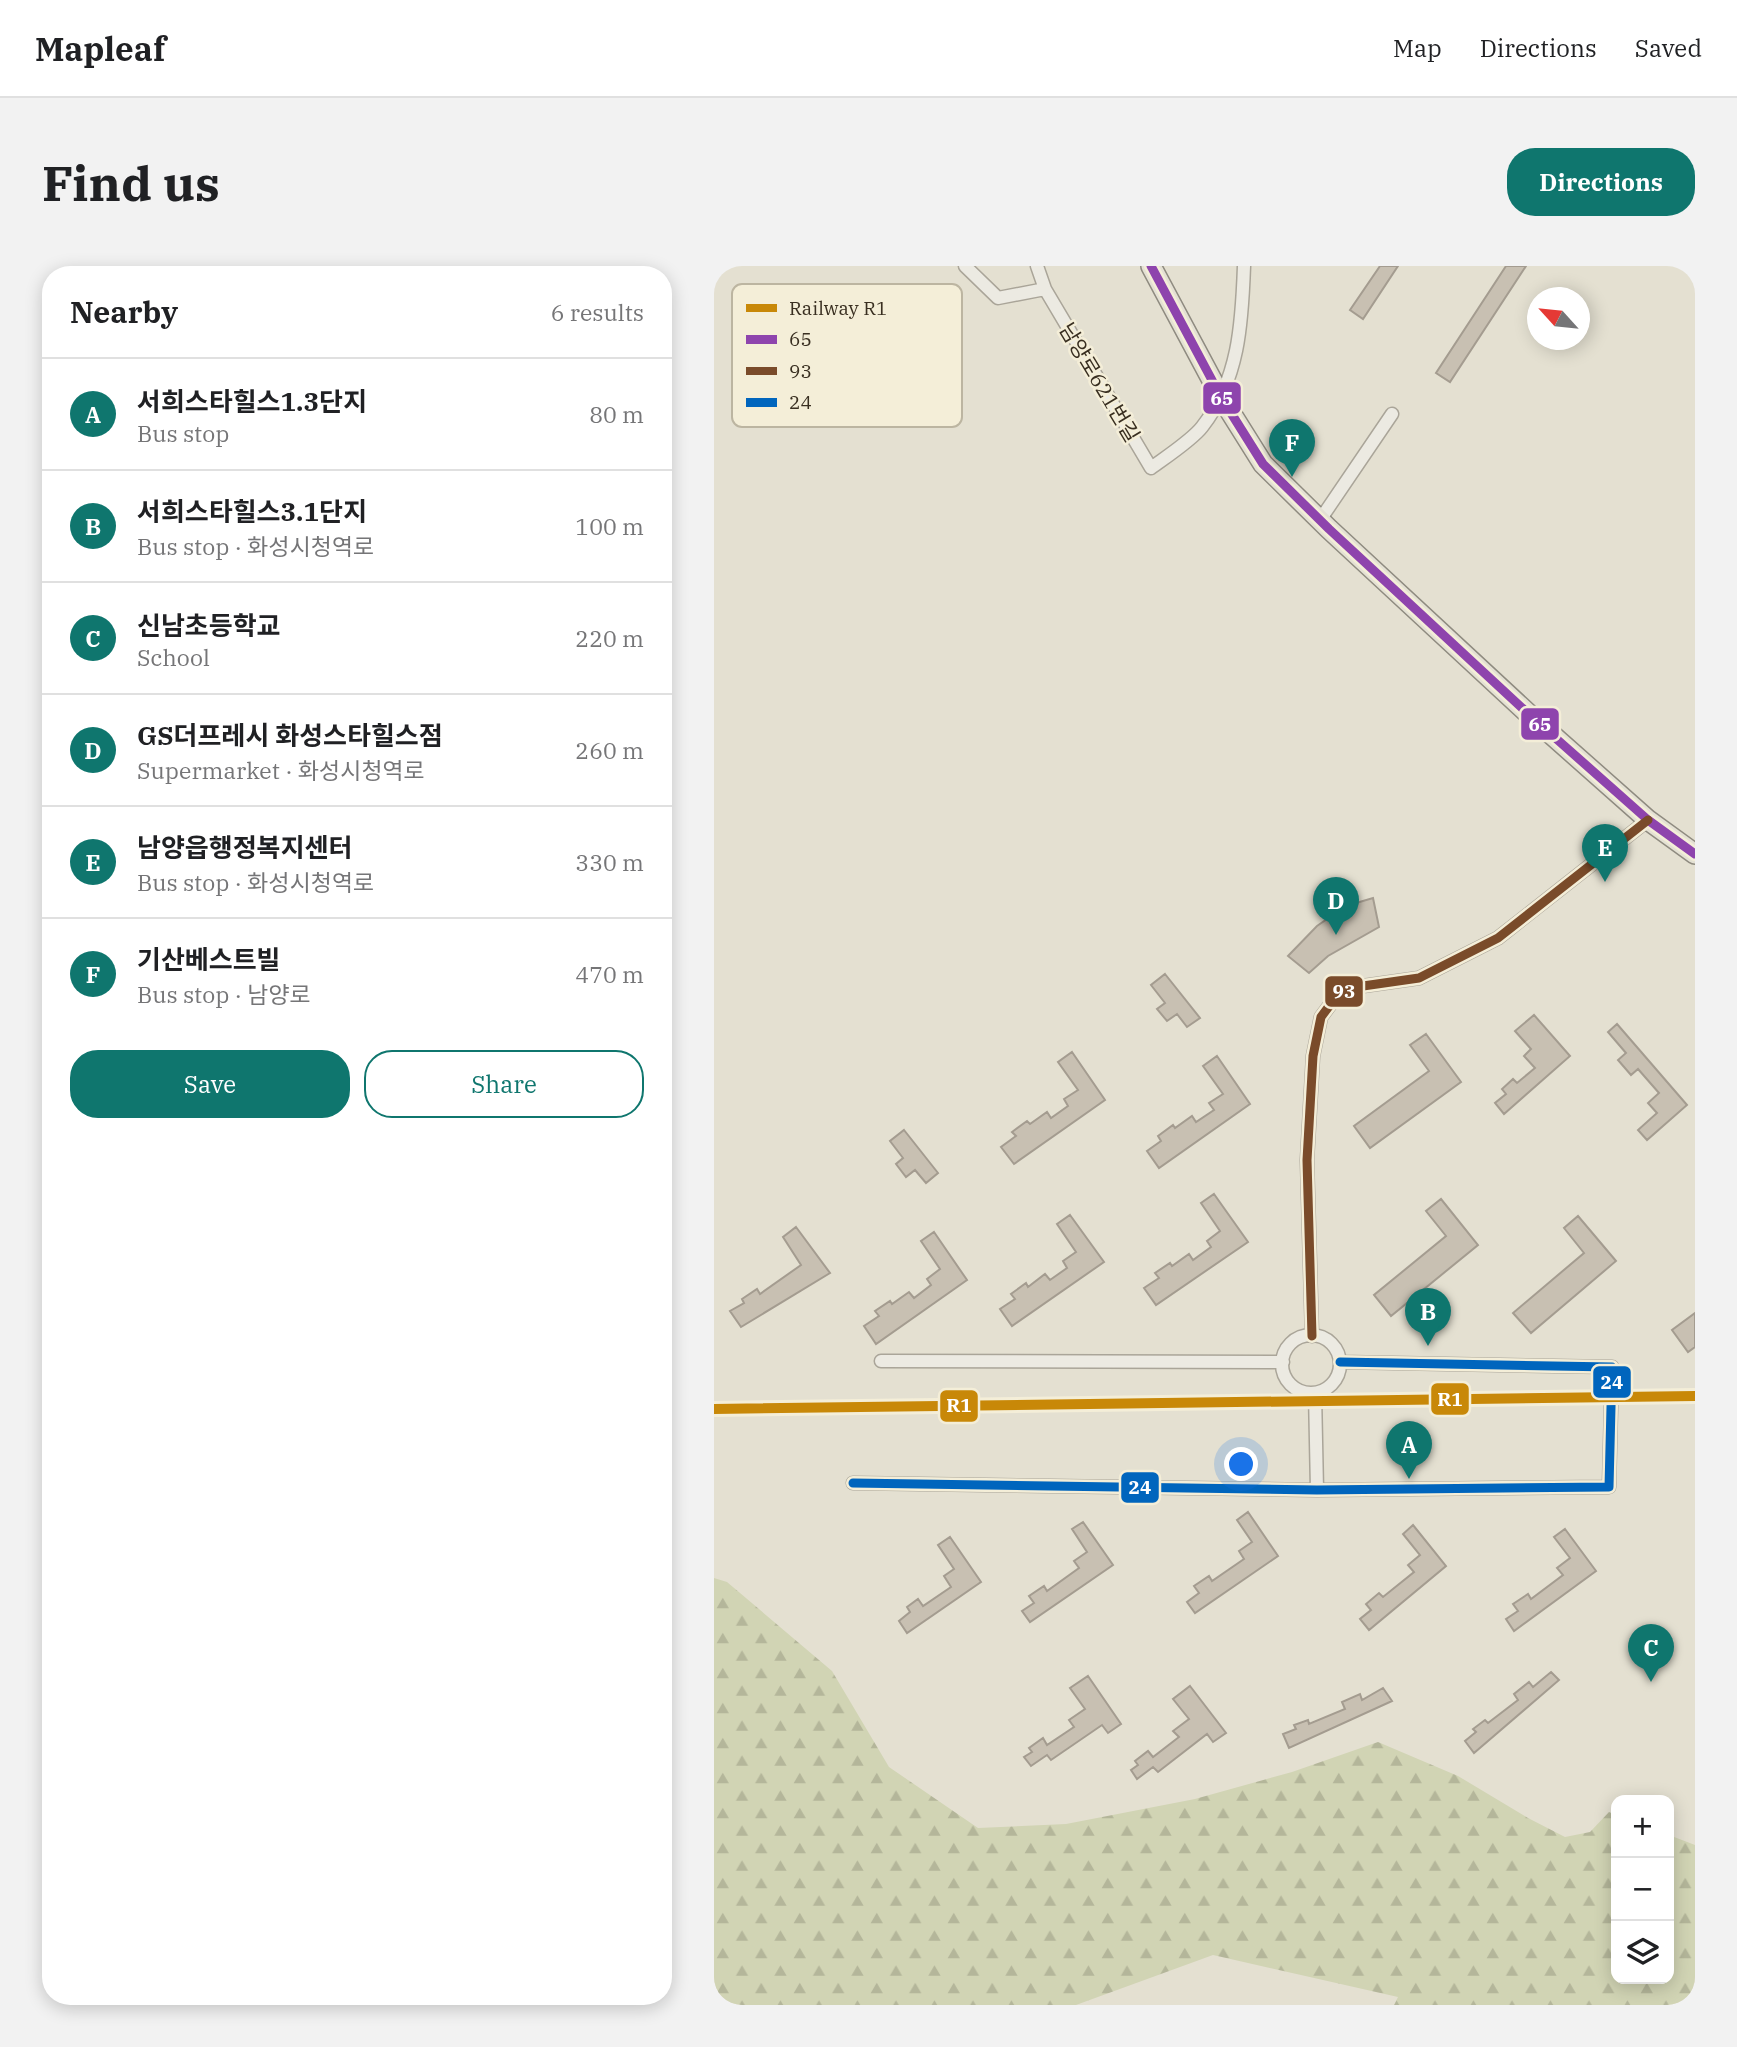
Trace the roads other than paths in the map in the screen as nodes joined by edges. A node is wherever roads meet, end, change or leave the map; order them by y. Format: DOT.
graph roads {
  1 [pos="965,266"];
  2 [pos="1037,266"];
  3 [pos="1152,266"];
  4 [pos="1244,266"];
  5 [pos="1045,289"];
  6 [pos="1221,397"];
  7 [pos="1392,414"];
  8 [pos="1321,520"];
  9 [pos="1648,820"];
  10 [pos="1695,854"];
  11 [pos="1312,1336"];
  12 [pos="881,1361"];
  13 [pos="1283,1362"];
  14 [pos="1340,1362"];
  15 [pos="1315,1393"];
  16 [pos="853,1483"];
  17 [pos="1317,1490"];
  1 -- 5 [label="street"];
  2 -- 5 [label="street"];
  3 -- 6 [label="main road"];
  4 -- 6 [label="street"];
  5 -- 6 [label="street, 남양로621번길"];
  6 -- 8 [label="main road"];
  7 -- 8 [label="street"];
  8 -- 9 [label="main road"];
  9 -- 10 [label="main road"];
  9 -- 11 [label="street"];
  11 -- 13 [label="street"];
  11 -- 14 [label="street"];
  12 -- 13 [label="street"];
  13 -- 15 [label="street"];
  14 -- 15 [label="street"];
  14 -- 17 [label="street"];
  15 -- 17 [label="street"];
  16 -- 17 [label="street"];
}
